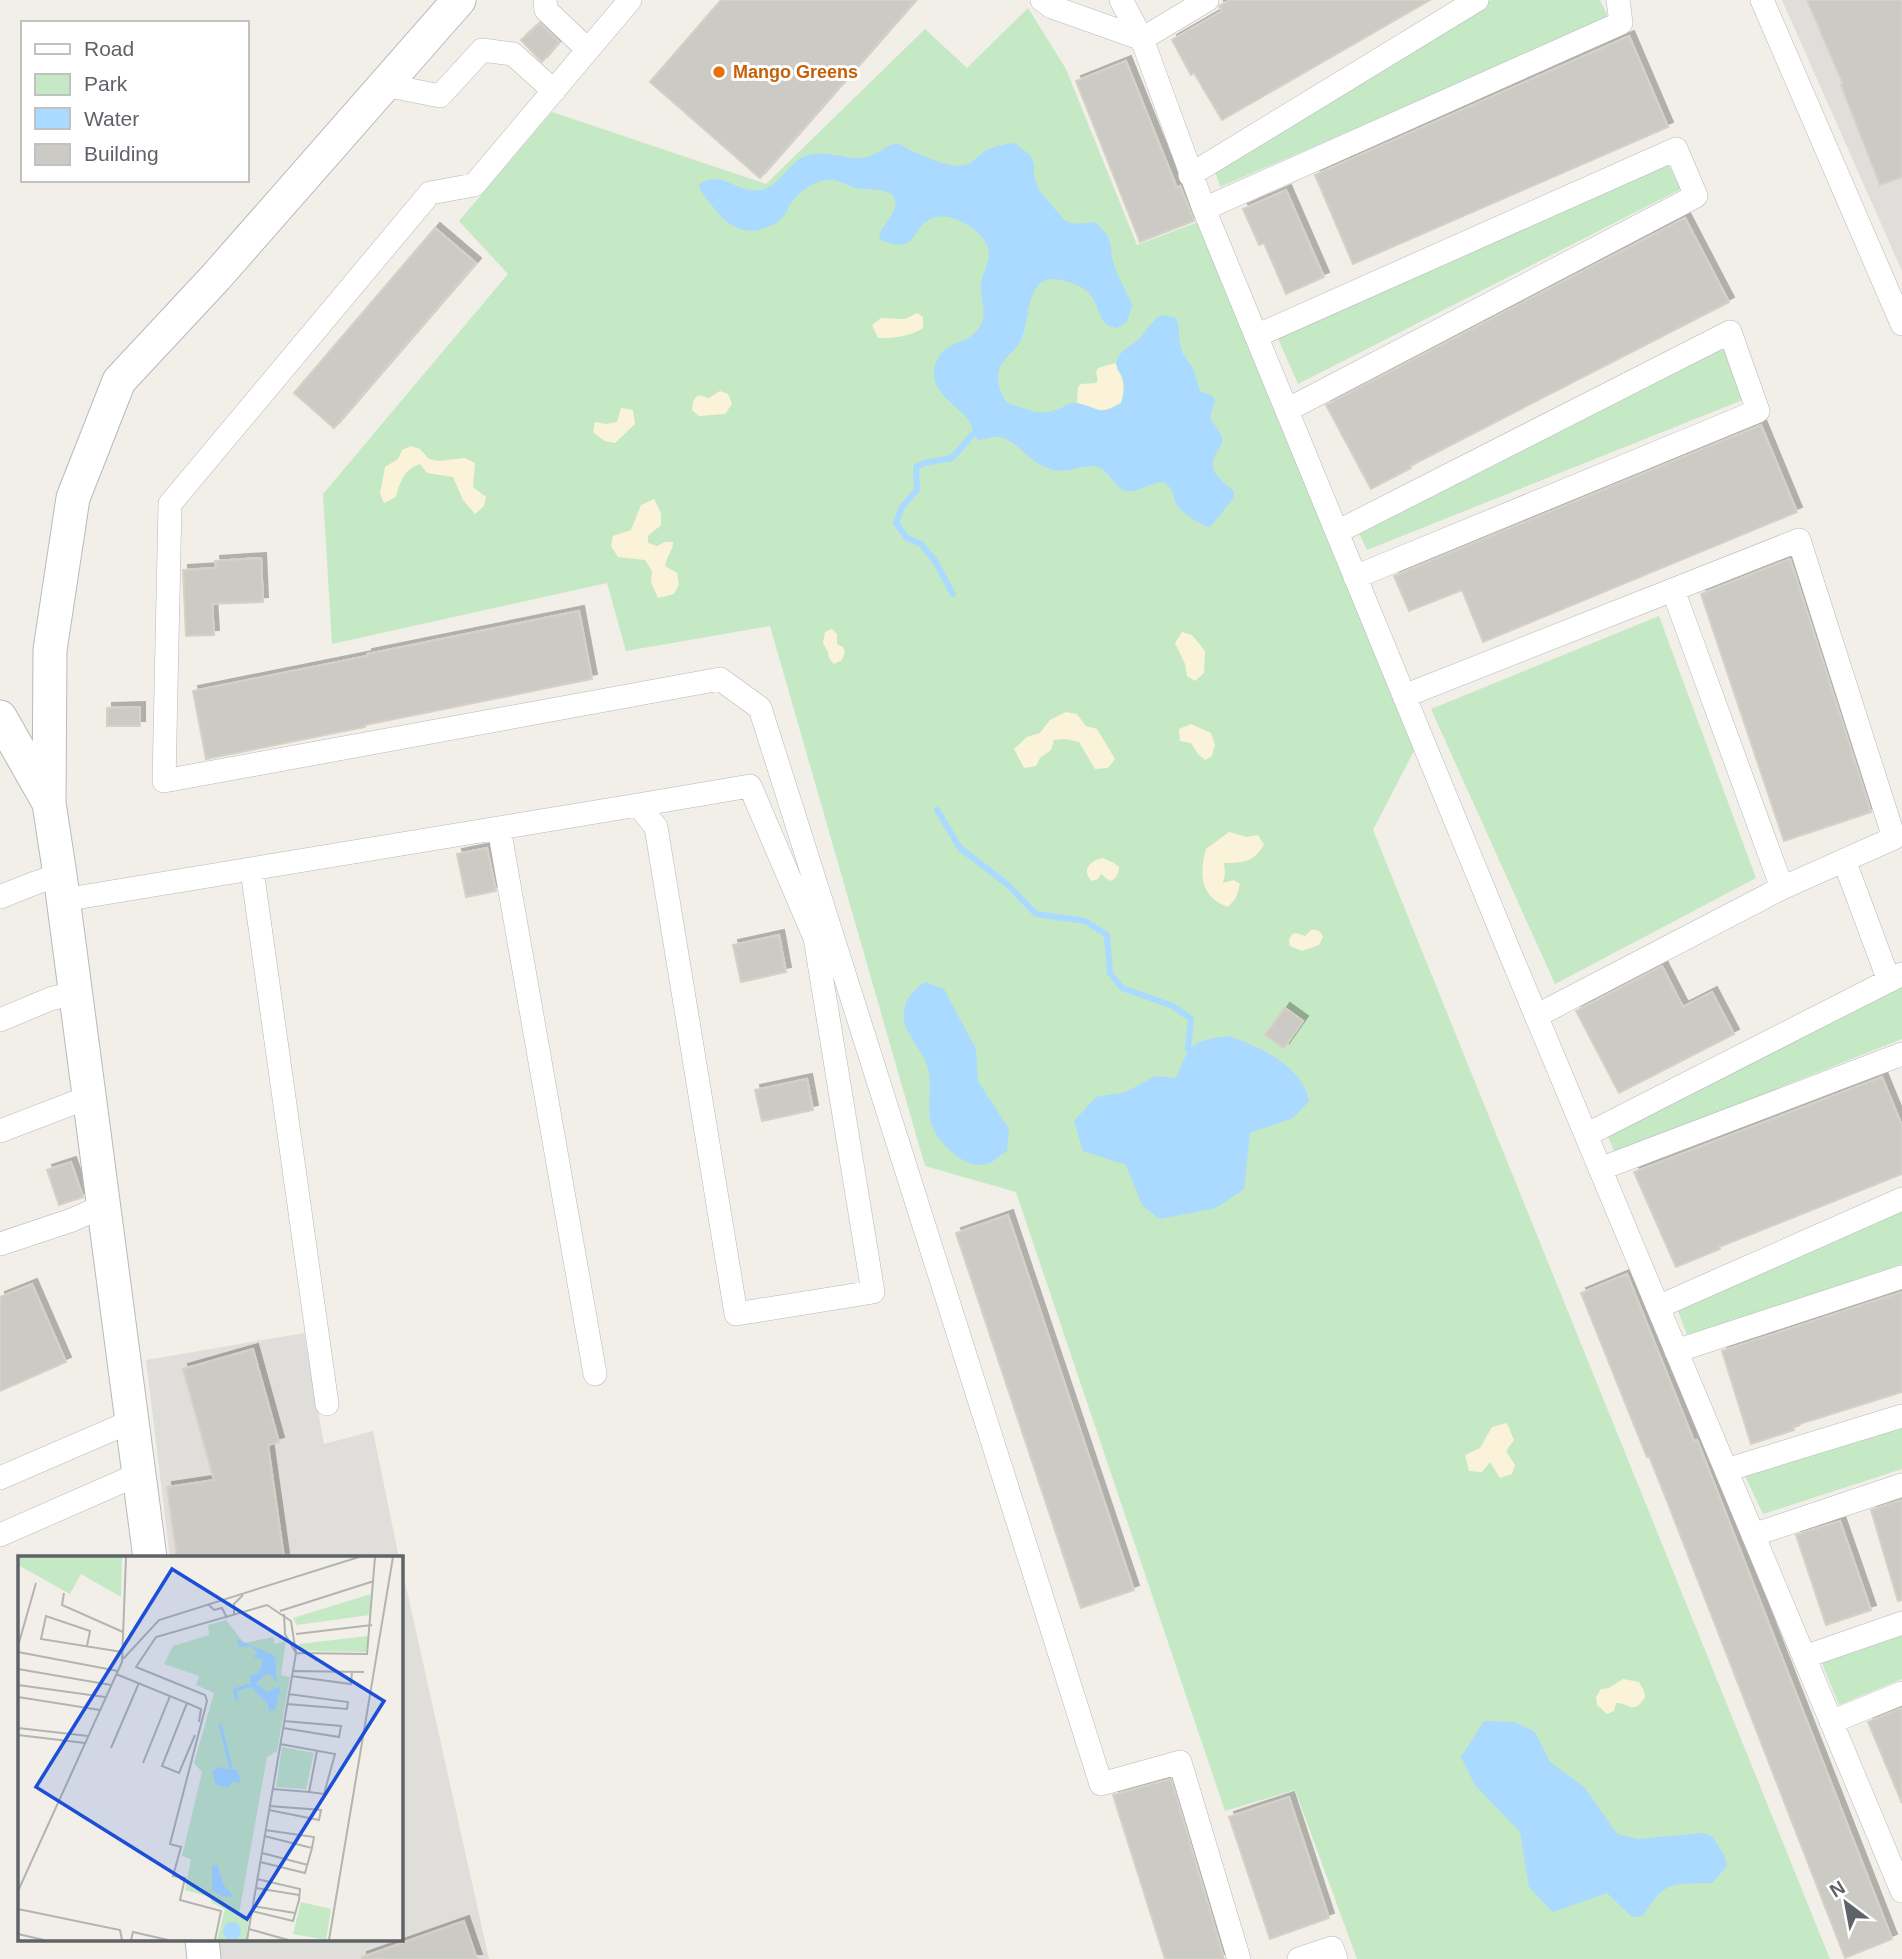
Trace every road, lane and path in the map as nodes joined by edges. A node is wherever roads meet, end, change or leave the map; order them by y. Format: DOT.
graph roads {
  1 [pos="459,0"];
  2 [pos="545,0"];
  3 [pos="629,0"];
  4 [pos="1042,0"];
  5 [pos="1121,0"];
  6 [pos="1207,0"];
  7 [pos="1477,0"];
  8 [pos="1618,0"];
  9 [pos="1762,0"];
  10 [pos="1142,39"];
  11 [pos="587,49"];
  12 [pos="385,85"];
  13 [pos="554,91"];
  14 [pos="1191,175"];
  15 [pos="1204,209"];
  16 [pos="1902,324"];
  17 [pos="1256,336"];
  18 [pos="1287,410"];
  19 [pos="1337,532"];
  20 [pos="1355,577"];
  21 [pos="1673,590"];
  22 [pos="1404,696"];
  23 [pos="4,732"];
  24 [pos="49,803"];
  25 [pos="638,805"];
  26 [pos="499,828"];
  27 [pos="1844,860"];
  28 [pos="252,870"];
  29 [pos="62,888"];
  30 [pos="1782,888"];
  31 [pos="0,898"];
  32 [pos="1896,978"];
  33 [pos="74,993"];
  34 [pos="1536,1016"];
  35 [pos="0,1020"];
  36 [pos="1902,1054"];
  37 [pos="89,1097"];
  38 [pos="1,1129"];
  39 [pos="1586,1135"];
  40 [pos="1600,1169"];
  41 [pos="1902,1199"];
  42 [pos="103,1206"];
  43 [pos="0,1244"];
  44 [pos="1902,1277"];
  45 [pos="1658,1307"];
  46 [pos="1676,1350"];
  47 [pos="595,1374"];
  48 [pos="327,1404"];
  49 [pos="1902,1416"];
  50 [pos="132,1421"];
  51 [pos="1726,1470"];
  52 [pos="139,1474"];
  53 [pos="0,1478"];
  54 [pos="1902,1485"];
  55 [pos="0,1535"];
  56 [pos="1753,1535"];
  57 [pos="150,1556"];
  58 [pos="1902,1623"];
  59 [pos="1804,1657"];
  60 [pos="1902,1693"];
  61 [pos="1831,1722"];
  62 [pos="1894,1848"];
  63 [pos="1901,1887"];
  64 [pos="202,1941"];
  65 [pos="204,1959"];
  66 [pos="1239,1959"];
  67 [pos="1299,1959"];
  68 [pos="1336,1959"];
  1 -- 12 [label="street"];
  2 -- 11 [label="street"];
  3 -- 11 [label="street"];
  4 -- 10 [label="street"];
  5 -- 10 [label="street"];
  6 -- 10 [label="street"];
  7 -- 14 [label="street"];
  8 -- 15 [label="street"];
  9 -- 16 [label="street"];
  10 -- 14 [label="street"];
  11 -- 13 [label="street"];
  12 -- 13 [label="street"];
  12 -- 24 [label="street"];
  13 -- 66 [label="street"];
  14 -- 15 [label="street"];
  15 -- 17 [label="street"];
  17 -- 18 [label="street"];
  17 -- 18 [label="street"];
  18 -- 19 [label="street"];
  19 -- 20 [label="street"];
  19 -- 20 [label="street"];
  20 -- 22 [label="street"];
  21 -- 22 [label="street"];
  21 -- 27 [label="street"];
  21 -- 30 [label="street"];
  22 -- 34 [label="street"];
  23 -- 24 [label="street"];
  24 -- 29 [label="street"];
  25 -- 25 [label="street"];
  25 -- 26 [label="street"];
  26 -- 28 [label="street"];
  26 -- 47 [label="street"];
  27 -- 30 [label="street"];
  27 -- 32 [label="street"];
  28 -- 29 [label="street"];
  28 -- 48 [label="street"];
  29 -- 31 [label="street"];
  29 -- 33 [label="street"];
  30 -- 34 [label="street"];
  32 -- 39 [label="street"];
  33 -- 35 [label="street"];
  33 -- 37 [label="street"];
  34 -- 39 [label="street"];
  36 -- 40 [label="street"];
  37 -- 38 [label="street"];
  37 -- 42 [label="street"];
  39 -- 40 [label="street"];
  40 -- 45 [label="street"];
  41 -- 45 [label="street"];
  42 -- 43 [label="street"];
  42 -- 50 [label="street"];
  44 -- 46 [label="street"];
  45 -- 46 [label="street"];
  46 -- 51 [label="street"];
  49 -- 51 [label="street"];
  50 -- 52 [label="street"];
  50 -- 53 [label="street"];
  51 -- 56 [label="street"];
  52 -- 55 [label="street"];
  52 -- 57 [label="street"];
  54 -- 56 [label="street"];
  56 -- 59 [label="street"];
  58 -- 59 [label="street"];
  59 -- 61 [label="street"];
  60 -- 61 [label="street"];
  61 -- 62 [label="street"];
  62 -- 63 [label="street"];
  64 -- 65 [label="street"];
  67 -- 68 [label="street"];
}
